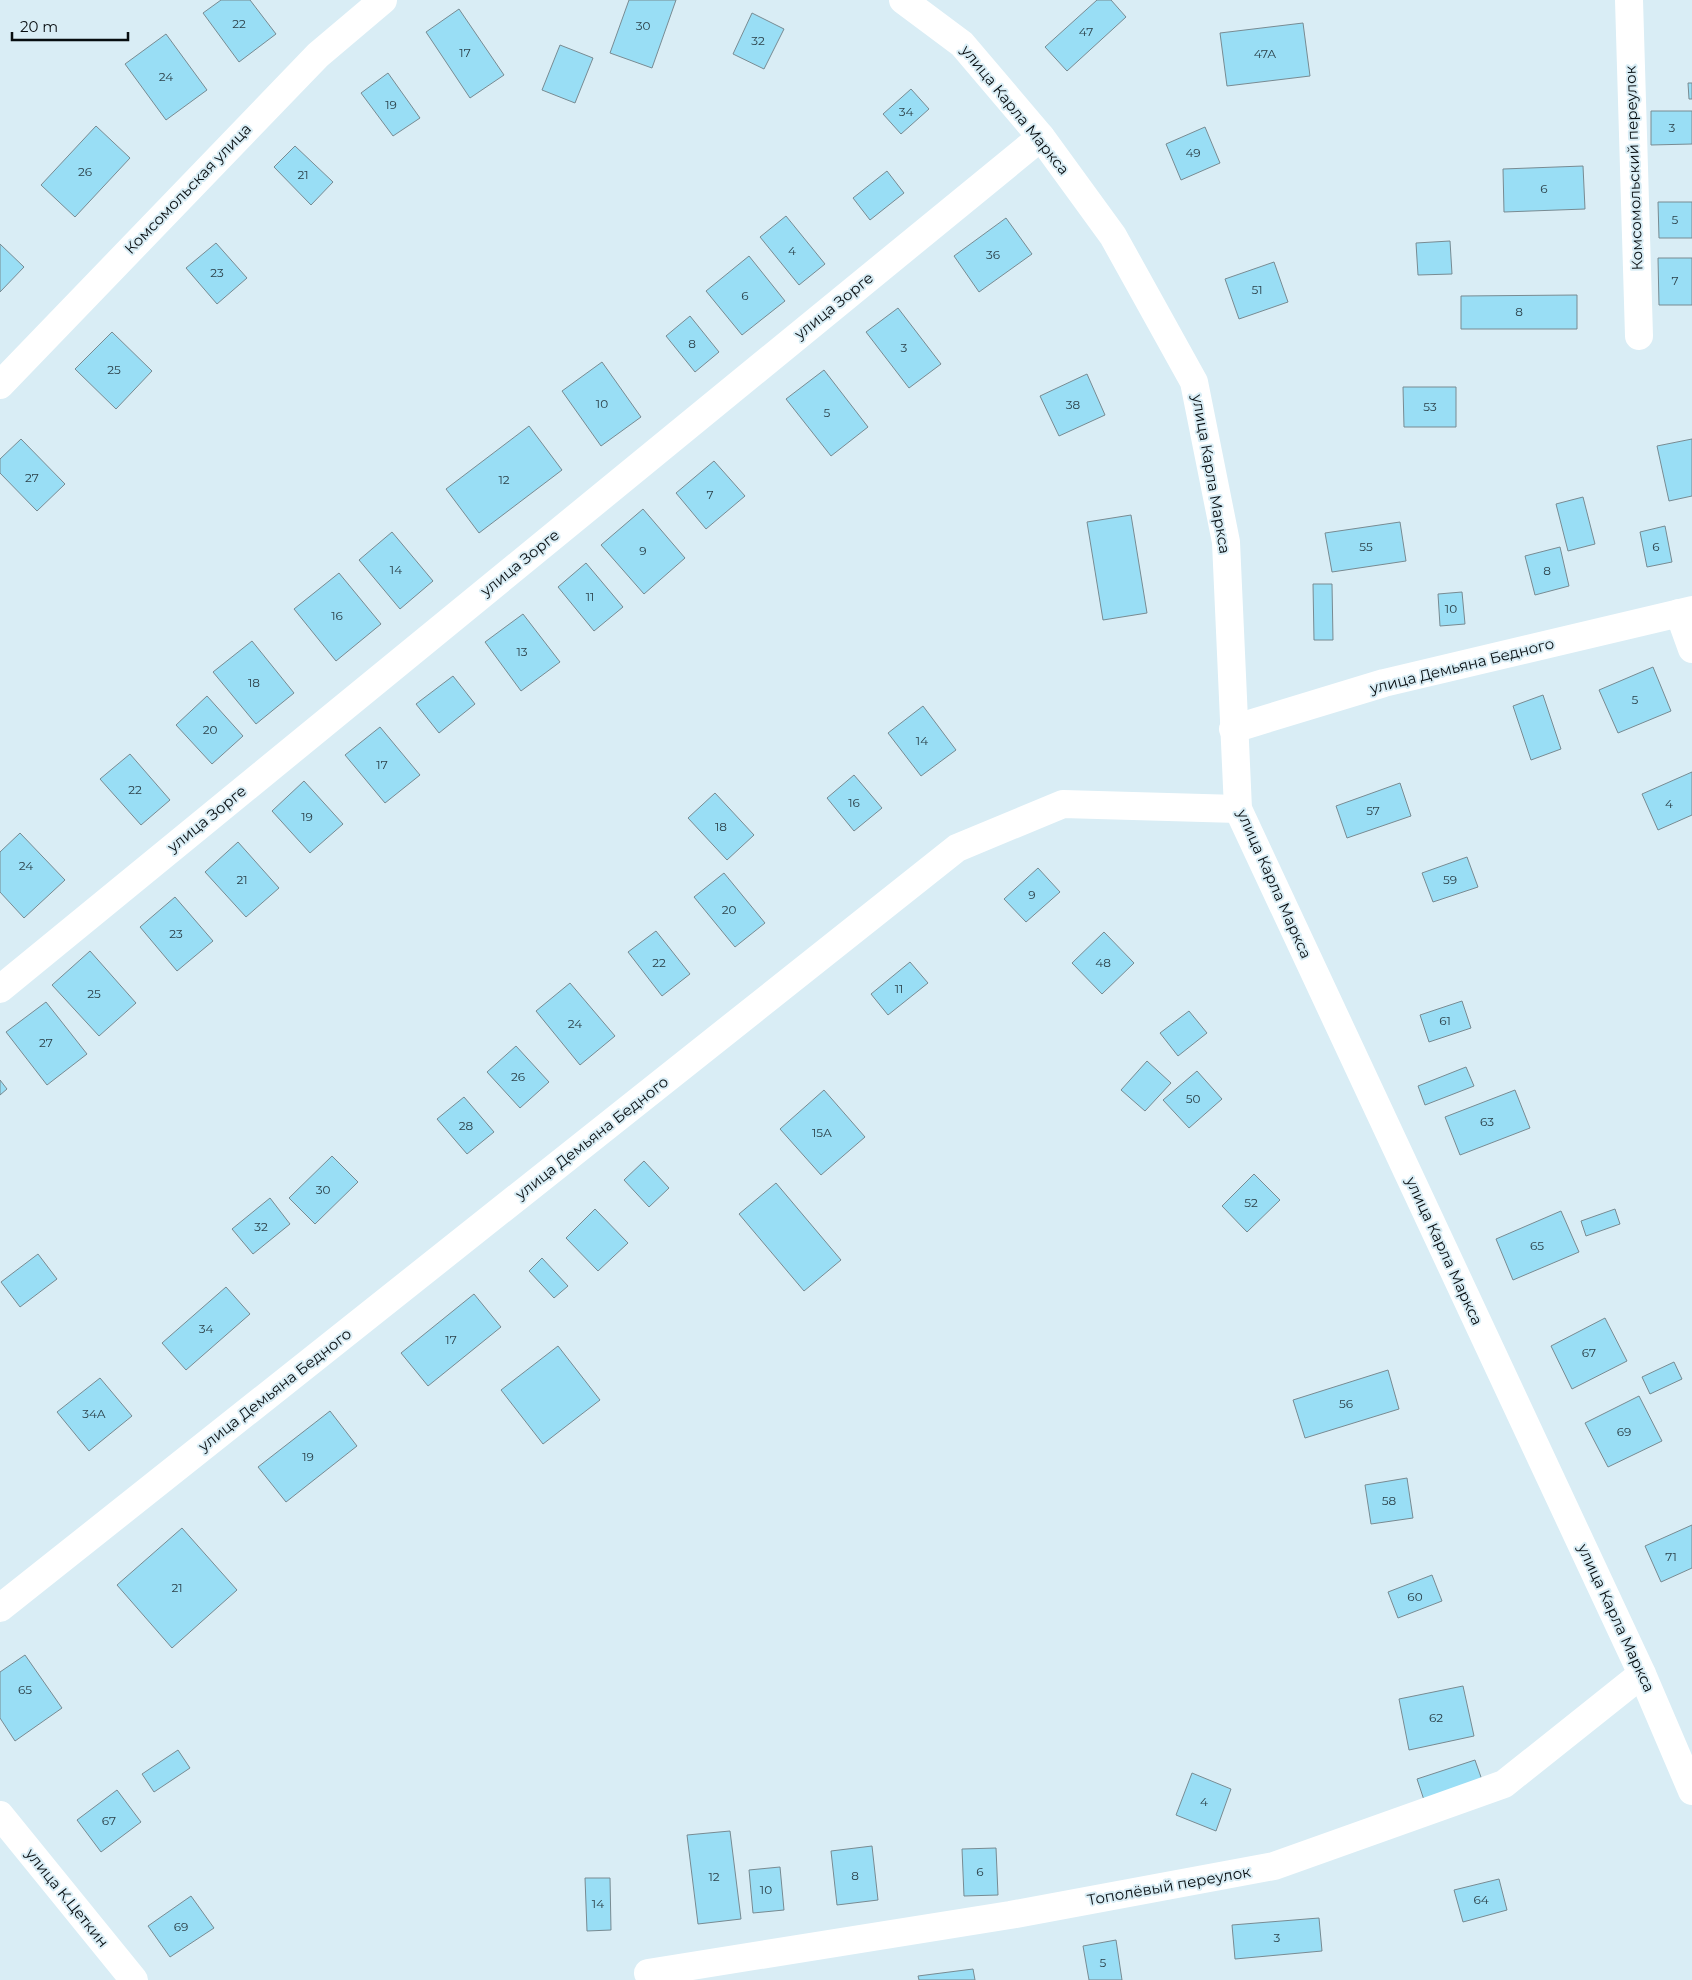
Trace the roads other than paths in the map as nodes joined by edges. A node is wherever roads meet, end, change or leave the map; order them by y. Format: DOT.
graph roads {
  1 [pos="382,0"];
  2 [pos="903,0"];
  3 [pos="1628,0"];
  4 [pos="1041,137"];
  5 [pos="1639,336"];
  6 [pos="0,385"];
  7 [pos="1685,612"];
  8 [pos="1692,649"];
  9 [pos="1233,729"];
  10 [pos="1238,809"];
  11 [pos="0,989"];
  12 [pos="0,1608"];
  13 [pos="1642,1674"];
  14 [pos="1692,1791"];
  15 [pos="0,1815"];
  16 [pos="648,1973"];
  17 [pos="134,1980"];
  1 -- 6 [label="street, Комсомольская улица"];
  2 -- 4 [label="street, улица Карла Маркса"];
  3 -- 5 [label="street, Комсомольский переулок"];
  4 -- 9 [label="street, улица Карла Маркса"];
  4 -- 11 [label="street, улица Зорге"];
  7 -- 8 [label="street"];
  7 -- 9 [label="street, улица Демьяна Бедного"];
  9 -- 10 [label="street, улица Карла Маркса"];
  10 -- 12 [label="street, улица Демьяна Бедного"];
  10 -- 13 [label="street, улица Карла Маркса"];
  13 -- 14 [label="street, улица Карла Маркса"];
  13 -- 16 [label="street, Тополёвый переулок"];
  15 -- 17 [label="street, улица К.Цеткин"];
}
